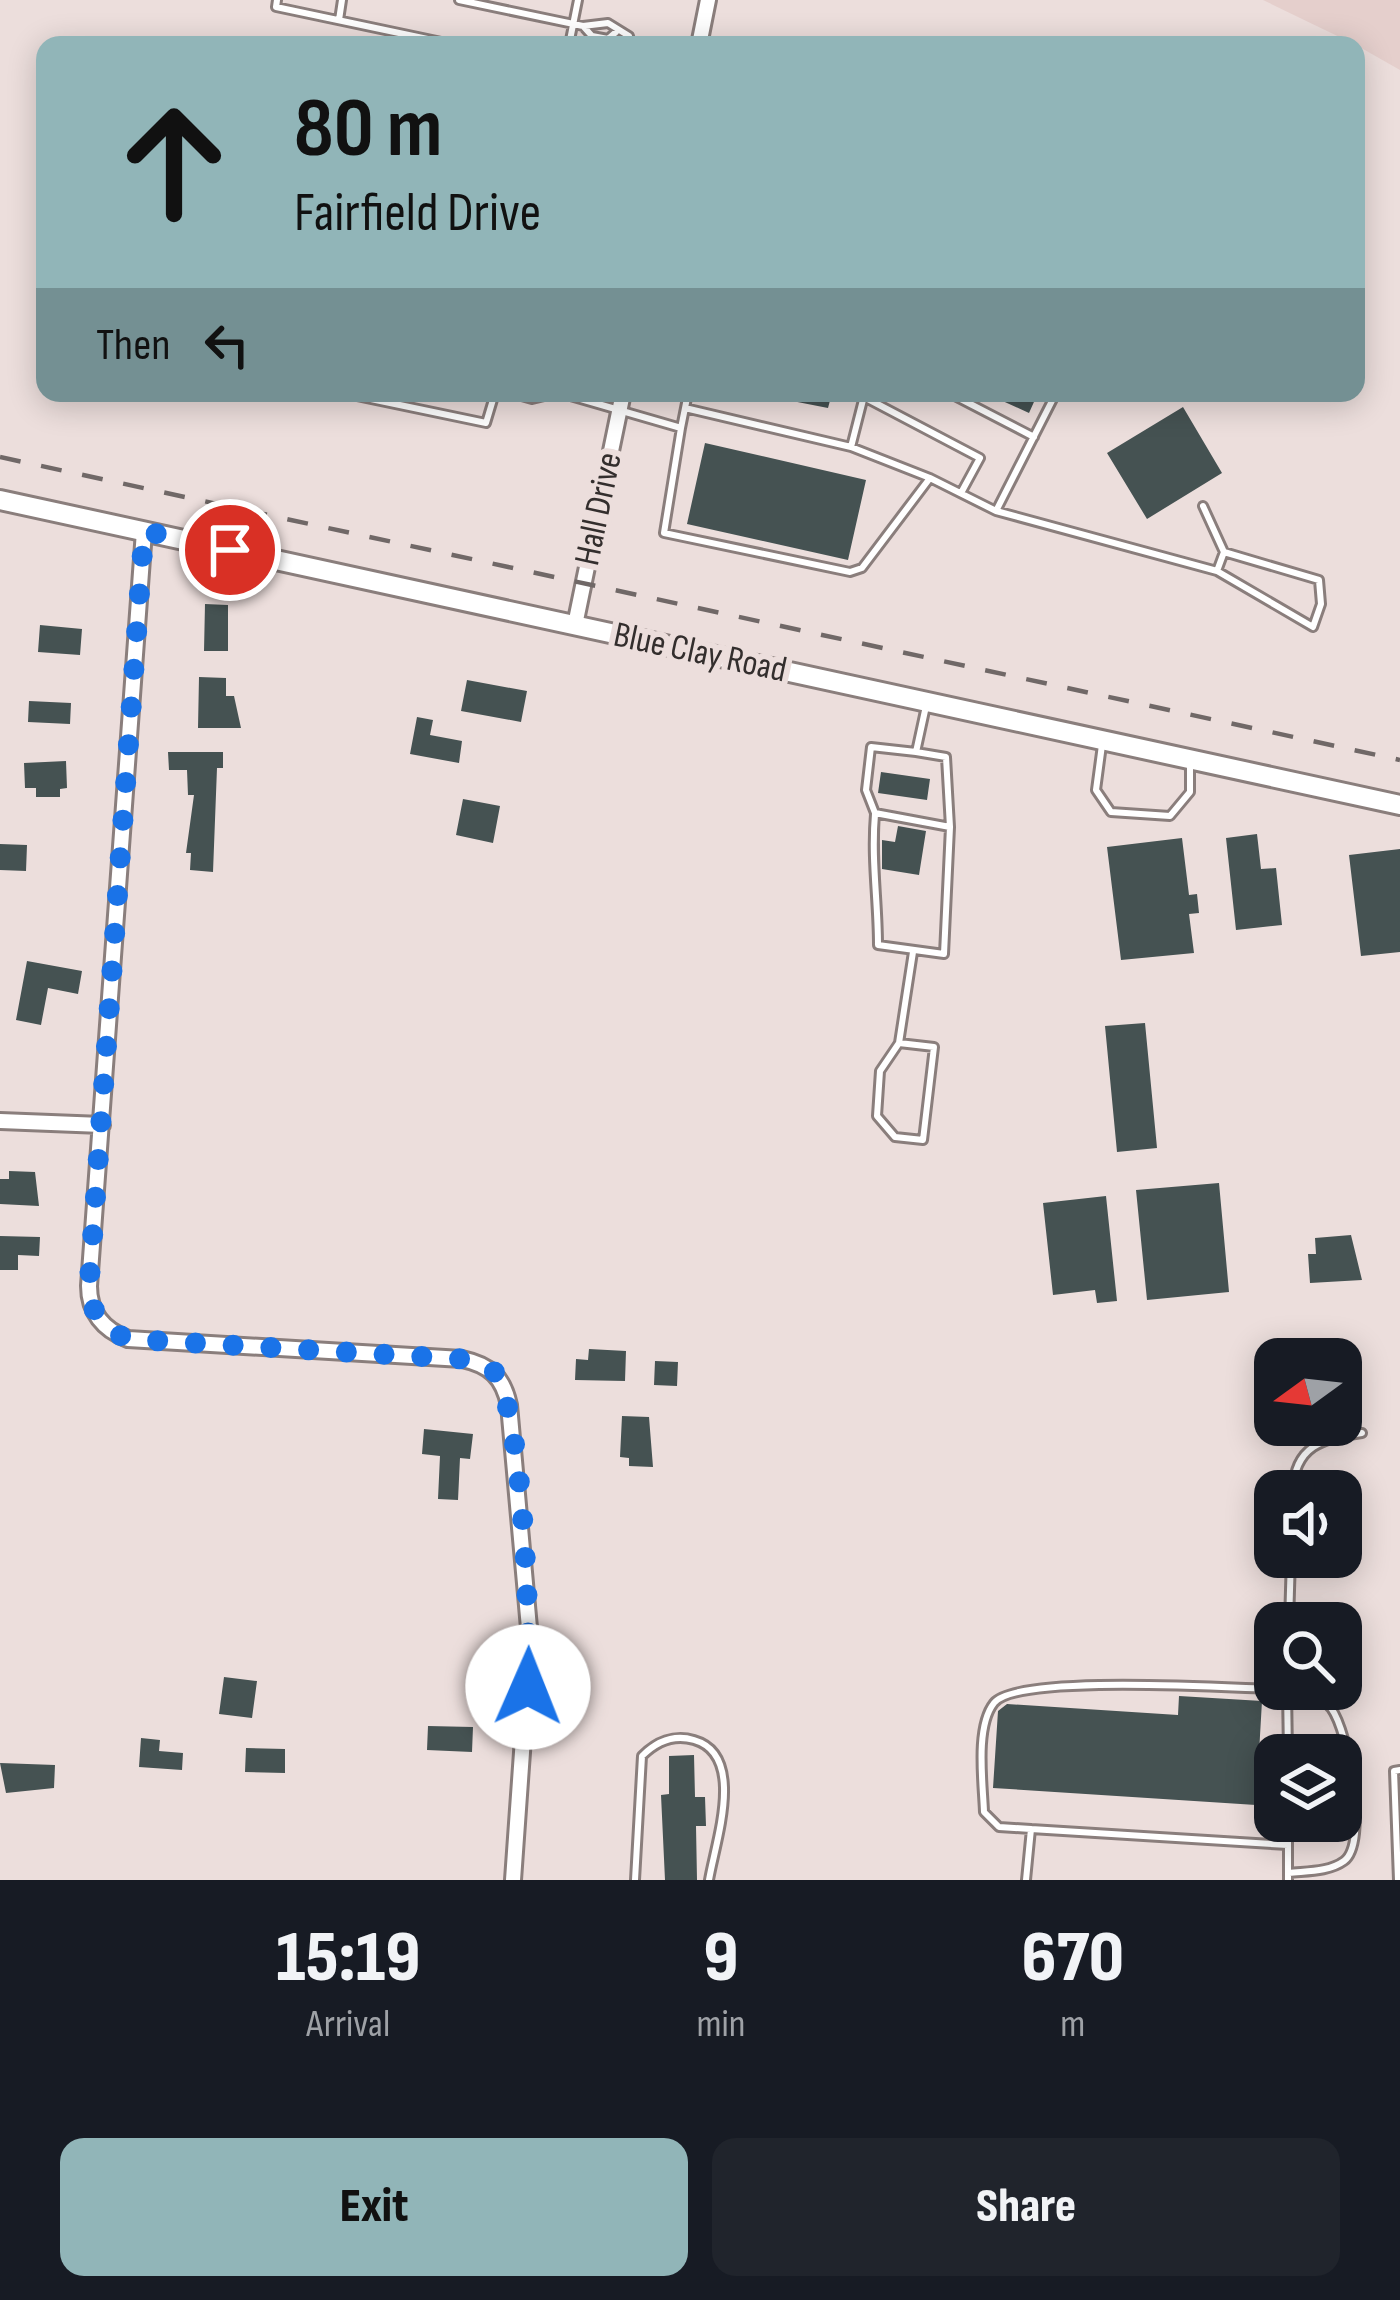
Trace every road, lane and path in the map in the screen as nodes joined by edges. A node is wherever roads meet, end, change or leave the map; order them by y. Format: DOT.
graph roads {
  1 [pos="277,0"];
  2 [pos="342,0"];
  3 [pos="459,0"];
  4 [pos="578,0"];
  5 [pos="708,0"];
  6 [pos="339,20"];
  7 [pos="579,26"];
  8 [pos="616,32"];
  9 [pos="414,36"];
  10 [pos="574,36"];
  11 [pos="592,36"];
  12 [pos="611,36"];
  13 [pos="629,36"];
  14 [pos="701,36"];
  15 [pos="387,402"];
  16 [pos="492,402"];
  17 [pos="587,402"];
  18 [pos="621,402"];
  19 [pos="686,402"];
  20 [pos="863,402"];
  21 [pos="878,402"];
  22 [pos="966,402"];
  23 [pos="1052,402"];
  24 [pos="685,408"];
  25 [pos="619,412"];
  26 [pos="681,428"];
  27 [pos="1034,437"];
  28 [pos="851,447"];
  29 [pos="930,478"];
  30 [pos="961,494"];
  31 [pos="0,500"];
  32 [pos="1203,506"];
  33 [pos="996,511"];
  34 [pos="144,531"];
  35 [pos="1224,552"];
  36 [pos="1217,571"];
  37 [pos="574,625"];
  38 [pos="927,703"];
  39 [pos="1102,741"];
  40 [pos="916,752"];
  41 [pos="1190,759"];
  42 [pos="1400,805"];
  43 [pos="875,813"];
  44 [pos="950,826"];
  45 [pos="914,952"];
  46 [pos="899,1043"];
  47 [pos="0,1121"];
  48 [pos="102,1125"];
  49 [pos="1254,1688"];
  50 [pos="1332,1710"];
  51 [pos="1400,1770"];
  52 [pos="1031,1829"];
  53 [pos="1288,1845"];
  54 [pos="1288,1876"];
  55 [pos="513,1880"];
  56 [pos="635,1880"];
  57 [pos="709,1880"];
  58 [pos="1026,1880"];
  59 [pos="1398,1880"];
  1 -- 6 [label="lane"];
  2 -- 6 [label="lane"];
  3 -- 7 [label="lane"];
  4 -- 7 [label="lane"];
  5 -- 14 [label="street"];
  6 -- 9 [label="lane"];
  7 -- 8 [label="lane"];
  7 -- 10 [label="lane"];
  7 -- 11 [label="lane"];
  8 -- 12 [label="lane"];
  8 -- 13 [label="lane"];
  15 -- 16 [label="lane"];
  17 -- 25 [label="lane"];
  18 -- 25 [label="street, Hall Drive"];
  19 -- 24 [label="lane"];
  20 -- 28 [label="lane"];
  21 -- 30 [label="lane"];
  22 -- 27 [label="lane"];
  23 -- 27 [label="lane"];
  24 -- 26 [label="lane"];
  24 -- 28 [label="lane"];
  25 -- 26 [label="lane"];
  25 -- 37 [label="street, Hall Drive"];
  26 -- 29 [label="lane"];
  27 -- 33 [label="lane"];
  28 -- 29 [label="lane"];
  29 -- 30 [label="lane"];
  30 -- 33 [label="lane"];
  31 -- 34 [label="street, Blue Clay Road"];
  32 -- 35 [label="lane"];
  33 -- 36 [label="lane"];
  34 -- 37 [label="street, Blue Clay Road"];
  34 -- 48 [label="street"];
  35 -- 36 [label="lane"];
  35 -- 36 [label="lane"];
  37 -- 38 [label="street, Blue Clay Road"];
  38 -- 39 [label="street, Blue Clay Road"];
  38 -- 40 [label="lane"];
  39 -- 41 [label="street, Blue Clay Road"];
  39 -- 41 [label="lane"];
  40 -- 43 [label="lane"];
  40 -- 44 [label="lane"];
  41 -- 42 [label="street, Blue Clay Road"];
  43 -- 44 [label="lane"];
  43 -- 45 [label="lane"];
  44 -- 45 [label="lane"];
  45 -- 46 [label="lane"];
  46 -- 46 [label="lane"];
  47 -- 48 [label="street"];
  48 -- 55 [label="street"];
  49 -- 52 [label="lane"];
  50 -- 54 [label="lane"];
  51 -- 59 [label="lane"];
  52 -- 53 [label="lane"];
  52 -- 58 [label="lane"];
  53 -- 54 [label="lane"];
  56 -- 57 [label="lane"];
}
